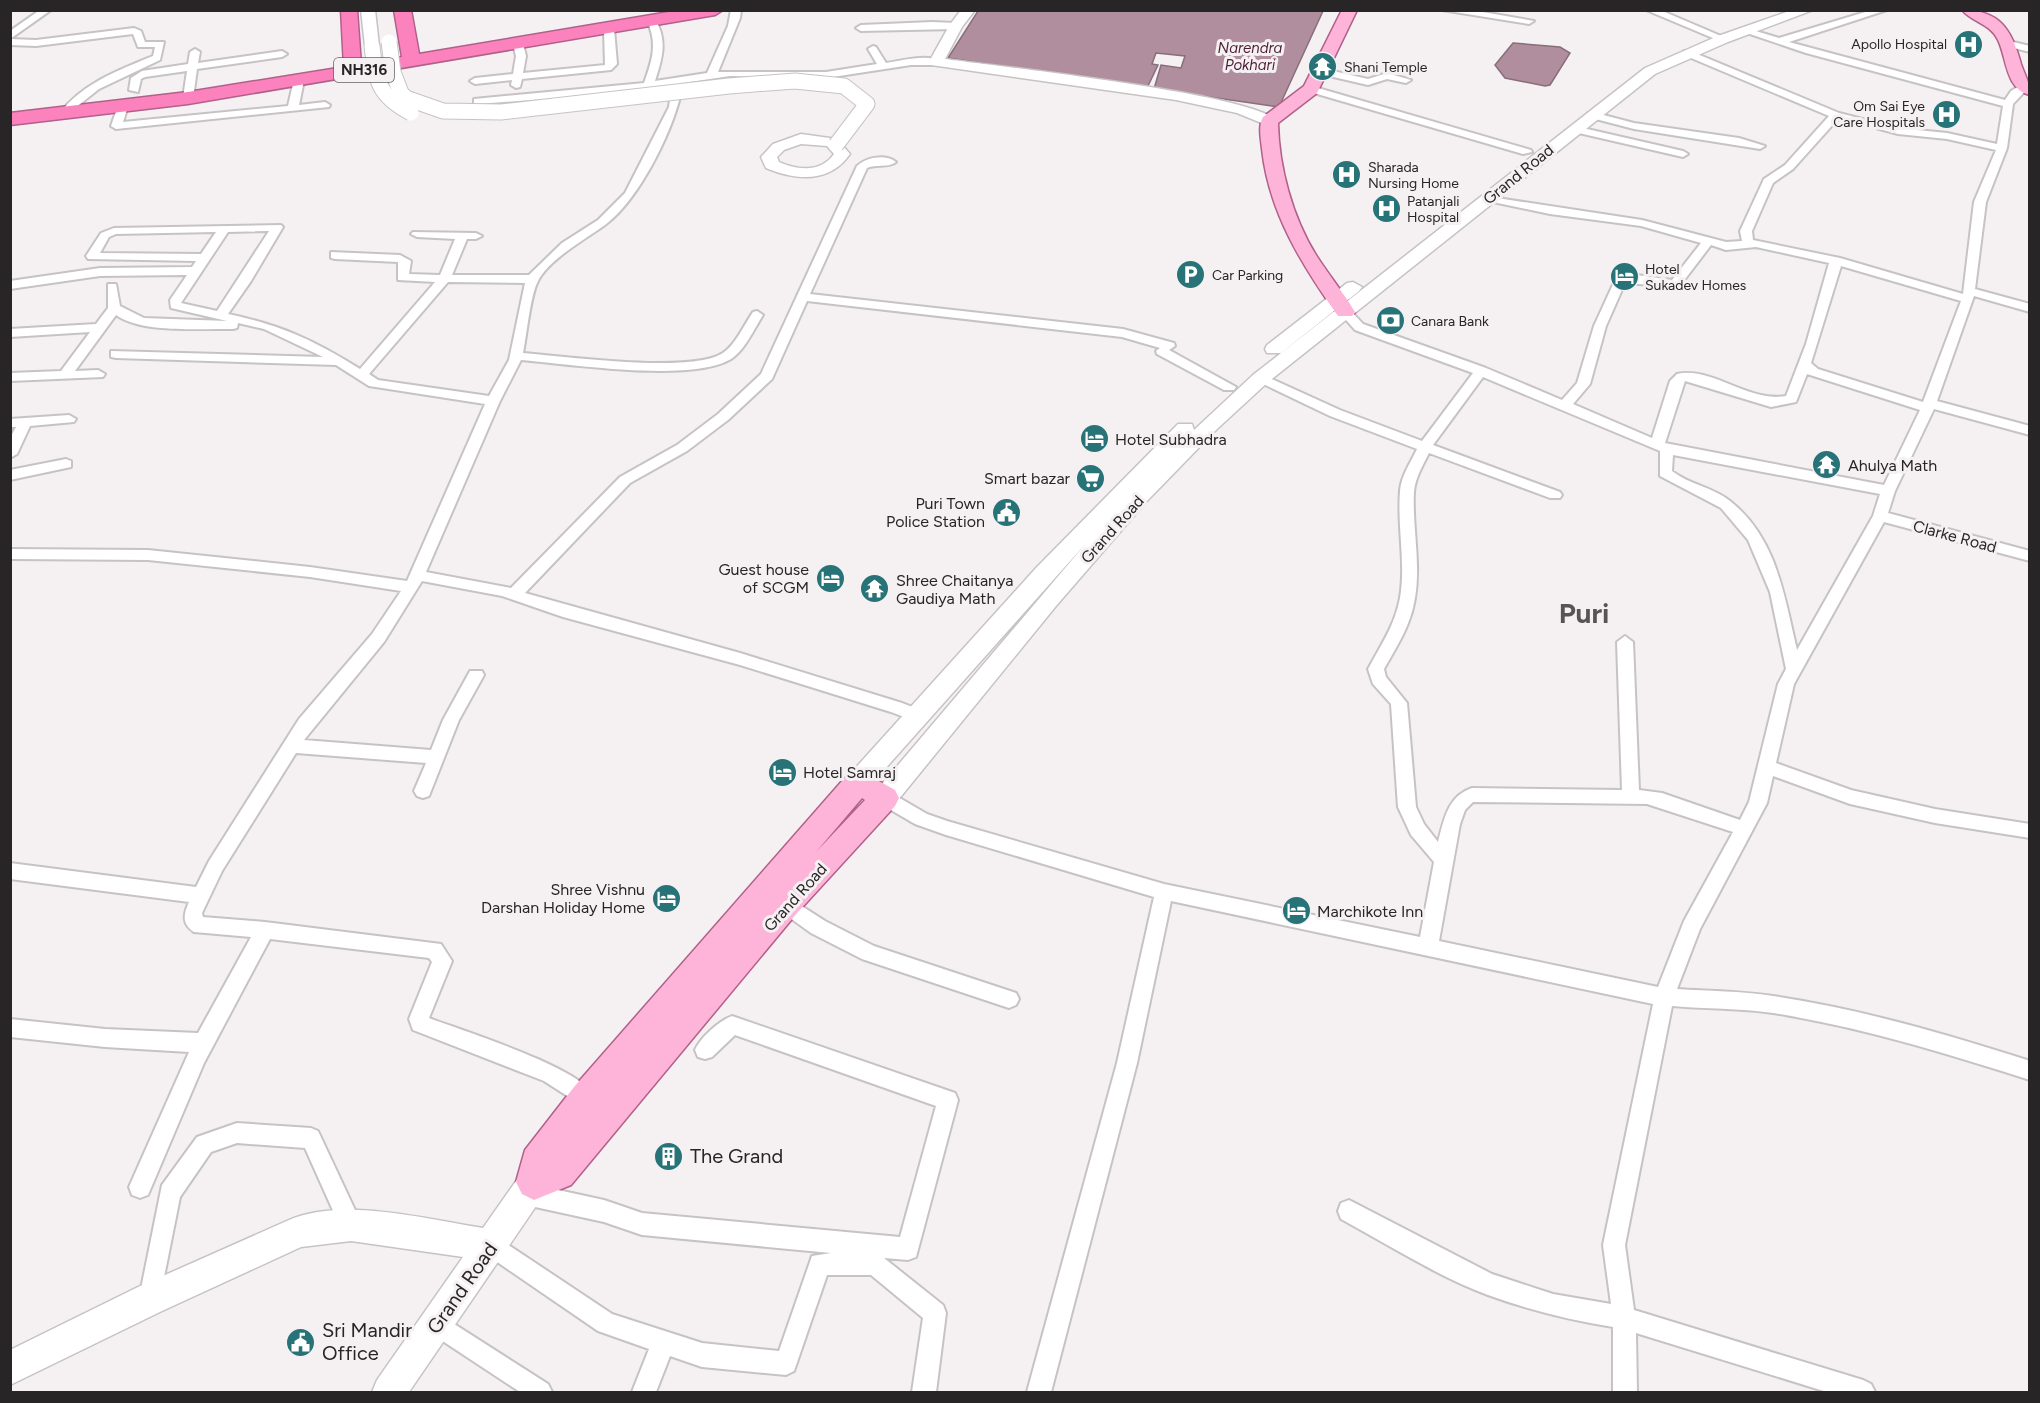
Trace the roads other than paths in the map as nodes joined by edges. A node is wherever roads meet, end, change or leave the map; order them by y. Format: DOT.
graph roads {
  1 [pos="47,10"];
  2 [pos="349,10"];
  3 [pos="368,10"];
  4 [pos="402,10"];
  5 [pos="715,10"];
  6 [pos="736,10"];
  7 [pos="969,10"];
  8 [pos="1350,10"];
  9 [pos="1446,10"];
  10 [pos="1650,10"];
  11 [pos="1780,10"];
  12 [pos="1807,10"];
  13 [pos="1883,10"];
  14 [pos="1969,10"];
  15 [pos="652,21"];
  16 [pos="1529,21"];
  17 [pos="956,26"];
  18 [pos="861,28"];
  19 [pos="609,29"];
  20 [pos="1746,31"];
  21 [pos="10,36"];
  22 [pos="388,37"];
  23 [pos="1717,37"];
  24 [pos="10,42"];
  25 [pos="1778,42"];
  26 [pos="518,44"];
  27 [pos="2008,44"];
  28 [pos="873,49"];
  29 [pos="2030,49"];
  30 [pos="195,52"];
  31 [pos="1687,53"];
  32 [pos="282,54"];
  33 [pos="412,62"];
  34 [pos="936,62"];
  35 [pos="194,66"];
  36 [pos="883,67"];
  37 [pos="353,71"];
  38 [pos="1320,71"];
  39 [pos="518,76"];
  40 [pos="712,76"];
  41 [pos="299,80"];
  42 [pos="475,81"];
  43 [pos="678,81"];
  44 [pos="1406,81"];
  45 [pos="649,84"];
  46 [pos="2027,88"];
  47 [pos="1311,89"];
  48 [pos="134,90"];
  49 [pos="188,98"];
  50 [pos="513,99"];
  51 [pos="478,101"];
  52 [pos="2008,104"];
  53 [pos="325,105"];
  54 [pos="123,106"];
  55 [pos="293,108"];
  56 [pos="65,113"];
  57 [pos="1592,115"];
  58 [pos="1837,116"];
  59 [pos="10,119"];
  60 [pos="1269,121"];
  61 [pos="1574,129"];
  62 [pos="819,139"];
  63 [pos="836,145"];
  64 [pos="1760,146"];
  65 [pos="2002,148"];
  66 [pos="1527,152"];
  67 [pos="1683,154"];
  68 [pos="891,162"];
  69 [pos="1488,198"];
  70 [pos="225,227"];
  71 [pos="417,234"];
  72 [pos="476,236"];
  73 [pos="462,237"];
  74 [pos="1708,241"];
  75 [pos="1748,242"];
  76 [pos="335,255"];
  77 [pos="203,258"];
  78 [pos="1836,261"];
  79 [pos="194,271"];
  80 [pos="444,279"];
  81 [pos="532,279"];
  82 [pos="10,285"];
  83 [pos="112,287"];
  84 [pos="1968,295"];
  85 [pos="803,297"];
  86 [pos="1341,305"];
  87 [pos="114,308"];
  88 [pos="2030,308"];
  89 [pos="757,315"];
  90 [pos="220,316"];
  91 [pos="253,322"];
  92 [pos="98,328"];
  93 [pos="10,333"];
  94 [pos="116,354"];
  95 [pos="516,356"];
  96 [pos="339,361"];
  97 [pos="1804,363"];
  98 [pos="1481,371"];
  99 [pos="65,375"];
  100 [pos="98,375"];
  101 [pos="361,376"];
  102 [pos="10,377"];
  103 [pos="1260,380"];
  104 [pos="1229,387"];
  105 [pos="493,401"];
  106 [pos="1929,405"];
  107 [pos="1564,406"];
  108 [pos="69,419"];
  109 [pos="25,422"];
  110 [pos="10,423"];
  111 [pos="2030,431"];
  112 [pos="1426,445"];
  113 [pos="1662,447"];
  114 [pos="10,454"];
  115 [pos="66,464"];
  116 [pos="10,476"];
  117 [pos="1888,491"];
  118 [pos="1556,495"];
  119 [pos="1880,516"];
  120 [pos="10,554"];
  121 [pos="2030,556"];
  122 [pos="414,581"];
  123 [pos="514,595"];
  124 [pos="1625,642"];
  125 [pos="1794,668"];
  126 [pos="476,675"];
  127 [pos="917,716"];
  128 [pos="291,746"];
  129 [pos="438,757"];
  130 [pos="1765,766"];
  131 [pos="859,781"];
  132 [pos="423,791"];
  133 [pos="1631,796"];
  134 [pos="885,798"];
  135 [pos="1743,829"];
  136 [pos="2030,831"];
  137 [pos="1444,861"];
  138 [pos="10,871"];
  139 [pos="1164,892"];
  140 [pos="200,896"];
  141 [pos="786,904"];
  142 [pos="265,930"];
  143 [pos="1428,948"];
  144 [pos="1664,997"];
  145 [pos="1009,999"];
  146 [pos="10,1028"];
  147 [pos="204,1043"];
  148 [pos="705,1050"];
  149 [pos="2030,1071"];
  150 [pos="586,1098"];
  151 [pos="140,1187"];
  152 [pos="530,1188"];
  153 [pos="1349,1211"];
  154 [pos="351,1225"];
  155 [pos="492,1245"];
  156 [pos="150,1299"];
  157 [pos="1624,1318"];
  158 [pos="437,1324"];
  159 [pos="663,1342"];
  160 [pos="10,1368"];
  161 [pos="389,1392"];
  162 [pos="540,1392"];
  163 [pos="644,1392"];
  164 [pos="924,1392"];
  165 [pos="1039,1392"];
  166 [pos="1626,1392"];
  167 [pos="1863,1392"];
  1 -- 21 [label="street"];
  2 -- 37 [label="highway"];
  3 -- 62 [label="main road, bridge"];
  4 -- 33 [label="highway"];
  5 -- 15 [label="highway, NH316"];
  6 -- 40 [label="street"];
  7 -- 17 [label="main road"];
  8 -- 38 [label="main road"];
  9 -- 16 [label="street"];
  10 -- 23 [label="street"];
  11 -- 23 [label="main road, Grand Road"];
  12 -- 20 [label="main road, Grand Road"];
  13 -- 25 [label="street"];
  14 -- 27 [label="main road"];
  15 -- 19 [label="highway, NH316"];
  15 -- 45 [label="street"];
  17 -- 18 [label="street"];
  17 -- 34 [label="main road"];
  19 -- 26 [label="highway, NH316"];
  19 -- 39 [label="street"];
  20 -- 23 [label="main road, Grand Road"];
  20 -- 25 [label="street"];
  22 -- 63 [label="main road, bridge"];
  23 -- 31 [label="main road, Grand Road"];
  23 -- 66 [label="main road, Grand Road"];
  24 -- 56 [label="street"];
  25 -- 52 [label="street"];
  26 -- 33 [label="highway, NH316"];
  26 -- 39 [label="street"];
  27 -- 29 [label="street"];
  27 -- 46 [label="main road"];
  28 -- 36 [label="street"];
  30 -- 35 [label="street"];
  31 -- 57 [label="main road, Grand Road"];
  31 -- 58 [label="street"];
  32 -- 35 [label="street"];
  33 -- 37 [label="highway, NH316"];
  34 -- 36 [label="street"];
  34 -- 60 [label="main road"];
  35 -- 48 [label="street"];
  35 -- 49 [label="street"];
  36 -- 40 [label="street"];
  37 -- 41 [label="highway, NH316"];
  38 -- 44 [label="street"];
  38 -- 47 [label="main road"];
  39 -- 42 [label="street"];
  39 -- 50 [label="street"];
  40 -- 43 [label="street"];
  41 -- 49 [label="highway, NH316"];
  41 -- 55 [label="street"];
  43 -- 45 [label="street"];
  43 -- 81 [label="street"];
  45 -- 50 [label="street"];
  46 -- 52 [label="street"];
  47 -- 60 [label="main road"];
  47 -- 66 [label="street"];
  49 -- 54 [label="highway, NH316"];
  50 -- 51 [label="street"];
  52 -- 65 [label="street"];
  53 -- 55 [label="street"];
  54 -- 55 [label="street"];
  54 -- 56 [label="highway, NH316"];
  56 -- 59 [label="highway, NH316"];
  57 -- 61 [label="main road, Grand Road"];
  57 -- 64 [label="street"];
  58 -- 65 [label="street"];
  58 -- 75 [label="street"];
  60 -- 86 [label="main road"];
  61 -- 67 [label="street"];
  61 -- 69 [label="main road, Grand Road"];
  62 -- 63 [label="main road"];
  62 -- 63 [label="main road"];
  65 -- 84 [label="street"];
  66 -- 86 [label="main road, Grand Road"];
  68 -- 85 [label="street"];
  69 -- 74 [label="street"];
  69 -- 86 [label="main road, Grand Road"];
  70 -- 77 [label="street"];
  70 -- 77 [label="street"];
  70 -- 90 [label="street"];
  71 -- 73 [label="street"];
  72 -- 73 [label="street"];
  73 -- 80 [label="street"];
  74 -- 75 [label="street"];
  74 -- 107 [label="street"];
  75 -- 78 [label="street"];
  76 -- 80 [label="street"];
  77 -- 79 [label="street"];
  78 -- 84 [label="street"];
  78 -- 97 [label="street"];
  79 -- 82 [label="street"];
  79 -- 90 [label="street"];
  80 -- 81 [label="street"];
  80 -- 101 [label="street"];
  81 -- 95 [label="street"];
  83 -- 87 [label="street"];
  84 -- 88 [label="street"];
  84 -- 106 [label="street"];
  85 -- 104 [label="street"];
  85 -- 123 [label="street"];
  86 -- 98 [label="street"];
  86 -- 103 [label="main road, Grand Road"];
  86 -- 104 [label="main road, Grand Road"];
  87 -- 91 [label="street"];
  87 -- 92 [label="street"];
  89 -- 95 [label="street"];
  90 -- 91 [label="street"];
  91 -- 96 [label="street"];
  92 -- 93 [label="street"];
  92 -- 99 [label="street"];
  94 -- 96 [label="street"];
  95 -- 105 [label="street"];
  96 -- 101 [label="street"];
  97 -- 106 [label="street"];
  97 -- 113 [label="street"];
  98 -- 107 [label="street"];
  98 -- 112 [label="street"];
  99 -- 100 [label="street"];
  99 -- 102 [label="street"];
  101 -- 105 [label="street"];
  103 -- 112 [label="street"];
  103 -- 134 [label="main road, Grand Road"];
  104 -- 127 [label="main road, Grand Road"];
  105 -- 122 [label="street"];
  106 -- 111 [label="street"];
  106 -- 117 [label="street"];
  107 -- 113 [label="street"];
  108 -- 109 [label="street"];
  109 -- 110 [label="street"];
  109 -- 114 [label="street"];
  112 -- 118 [label="street"];
  112 -- 137 [label="street"];
  113 -- 117 [label="street"];
  113 -- 125 [label="street"];
  115 -- 116 [label="street"];
  117 -- 119 [label="street"];
  119 -- 121 [label="street, Clarke Road"];
  119 -- 125 [label="street"];
  120 -- 122 [label="street"];
  122 -- 123 [label="street"];
  122 -- 128 [label="street"];
  123 -- 127 [label="street"];
  124 -- 133 [label="street"];
  125 -- 130 [label="street"];
  126 -- 129 [label="street"];
  127 -- 131 [label="main road, Grand Road"];
  128 -- 129 [label="street"];
  128 -- 140 [label="street"];
  129 -- 132 [label="street"];
  130 -- 135 [label="street"];
  130 -- 136 [label="street"];
  131 -- 134 [label="main road"];
  131 -- 150 [label="main road, Grand Road"];
  133 -- 135 [label="street"];
  133 -- 137 [label="street"];
  134 -- 139 [label="street"];
  134 -- 141 [label="main road, Grand Road"];
  135 -- 144 [label="street"];
  137 -- 143 [label="street"];
  138 -- 140 [label="street"];
  139 -- 143 [label="street"];
  139 -- 165 [label="street"];
  140 -- 142 [label="street"];
  141 -- 145 [label="street"];
  141 -- 152 [label="main road, Grand Road"];
  142 -- 147 [label="street"];
  142 -- 150 [label="street"];
  143 -- 144 [label="street"];
  144 -- 149 [label="street"];
  144 -- 157 [label="street"];
  146 -- 147 [label="street"];
  147 -- 151 [label="street"];
  148 -- 152 [label="street"];
  150 -- 152 [label="main road, Grand Road"];
  152 -- 155 [label="main road, Grand Road"];
  153 -- 157 [label="street"];
  154 -- 155 [label="main road"];
  154 -- 156 [label="main road"];
  154 -- 156 [label="street"];
  155 -- 158 [label="main road, Grand Road"];
  155 -- 159 [label="street"];
  156 -- 160 [label="main road"];
  157 -- 166 [label="street"];
  157 -- 167 [label="street"];
  158 -- 161 [label="main road, Grand Road"];
  158 -- 162 [label="street"];
  159 -- 163 [label="street"];
  159 -- 164 [label="street"];
}
